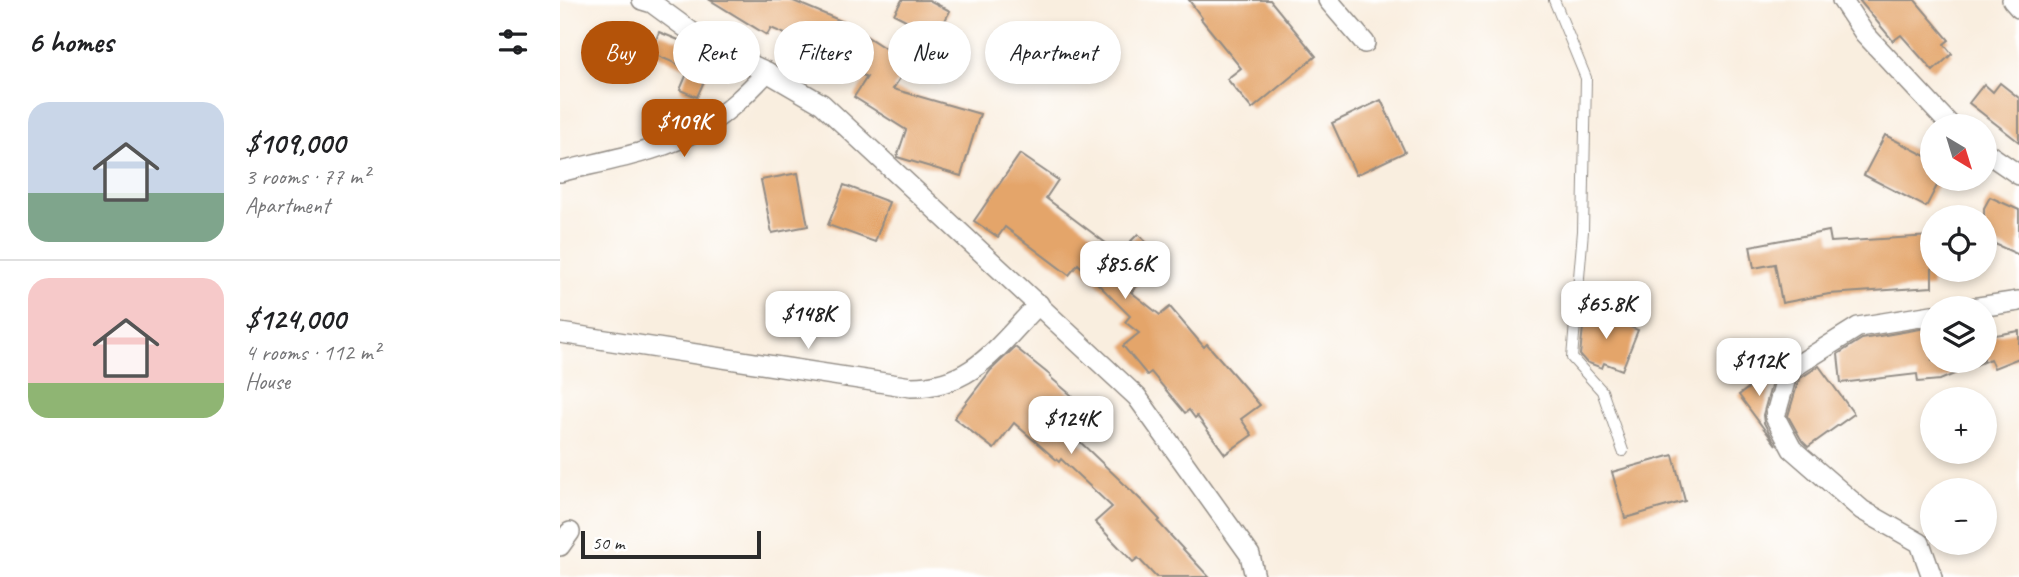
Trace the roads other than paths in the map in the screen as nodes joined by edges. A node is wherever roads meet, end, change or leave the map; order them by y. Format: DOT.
graph roads {
  1 [pos="642,0"];
  2 [pos="1328,0"];
  3 [pos="1554,0"];
  4 [pos="1842,0"];
  5 [pos="2012,0"];
  6 [pos="2019,8"];
  7 [pos="1365,43"];
  8 [pos="767,72"];
  9 [pos="1940,114"];
  10 [pos="1997,160"];
  11 [pos="560,172"];
  12 [pos="2019,175"];
  13 [pos="2019,301"];
  14 [pos="1039,304"];
  15 [pos="1997,304"];
  16 [pos="1920,317"];
  17 [pos="560,333"];
  18 [pos="1623,451"];
  19 [pos="1255,577"];
  20 [pos="1932,577"];
  1 -- 8 [label="street"];
  2 -- 7 [label="street"];
  3 -- 18 [label="lane"];
  4 -- 9 [label="street"];
  5 -- 6 [label="street"];
  8 -- 11 [label="street"];
  8 -- 14 [label="street"];
  10 -- 12 [label="street"];
  13 -- 15 [label="street"];
  14 -- 17 [label="street"];
  14 -- 19 [label="street"];
  16 -- 20 [label="street"];
}
